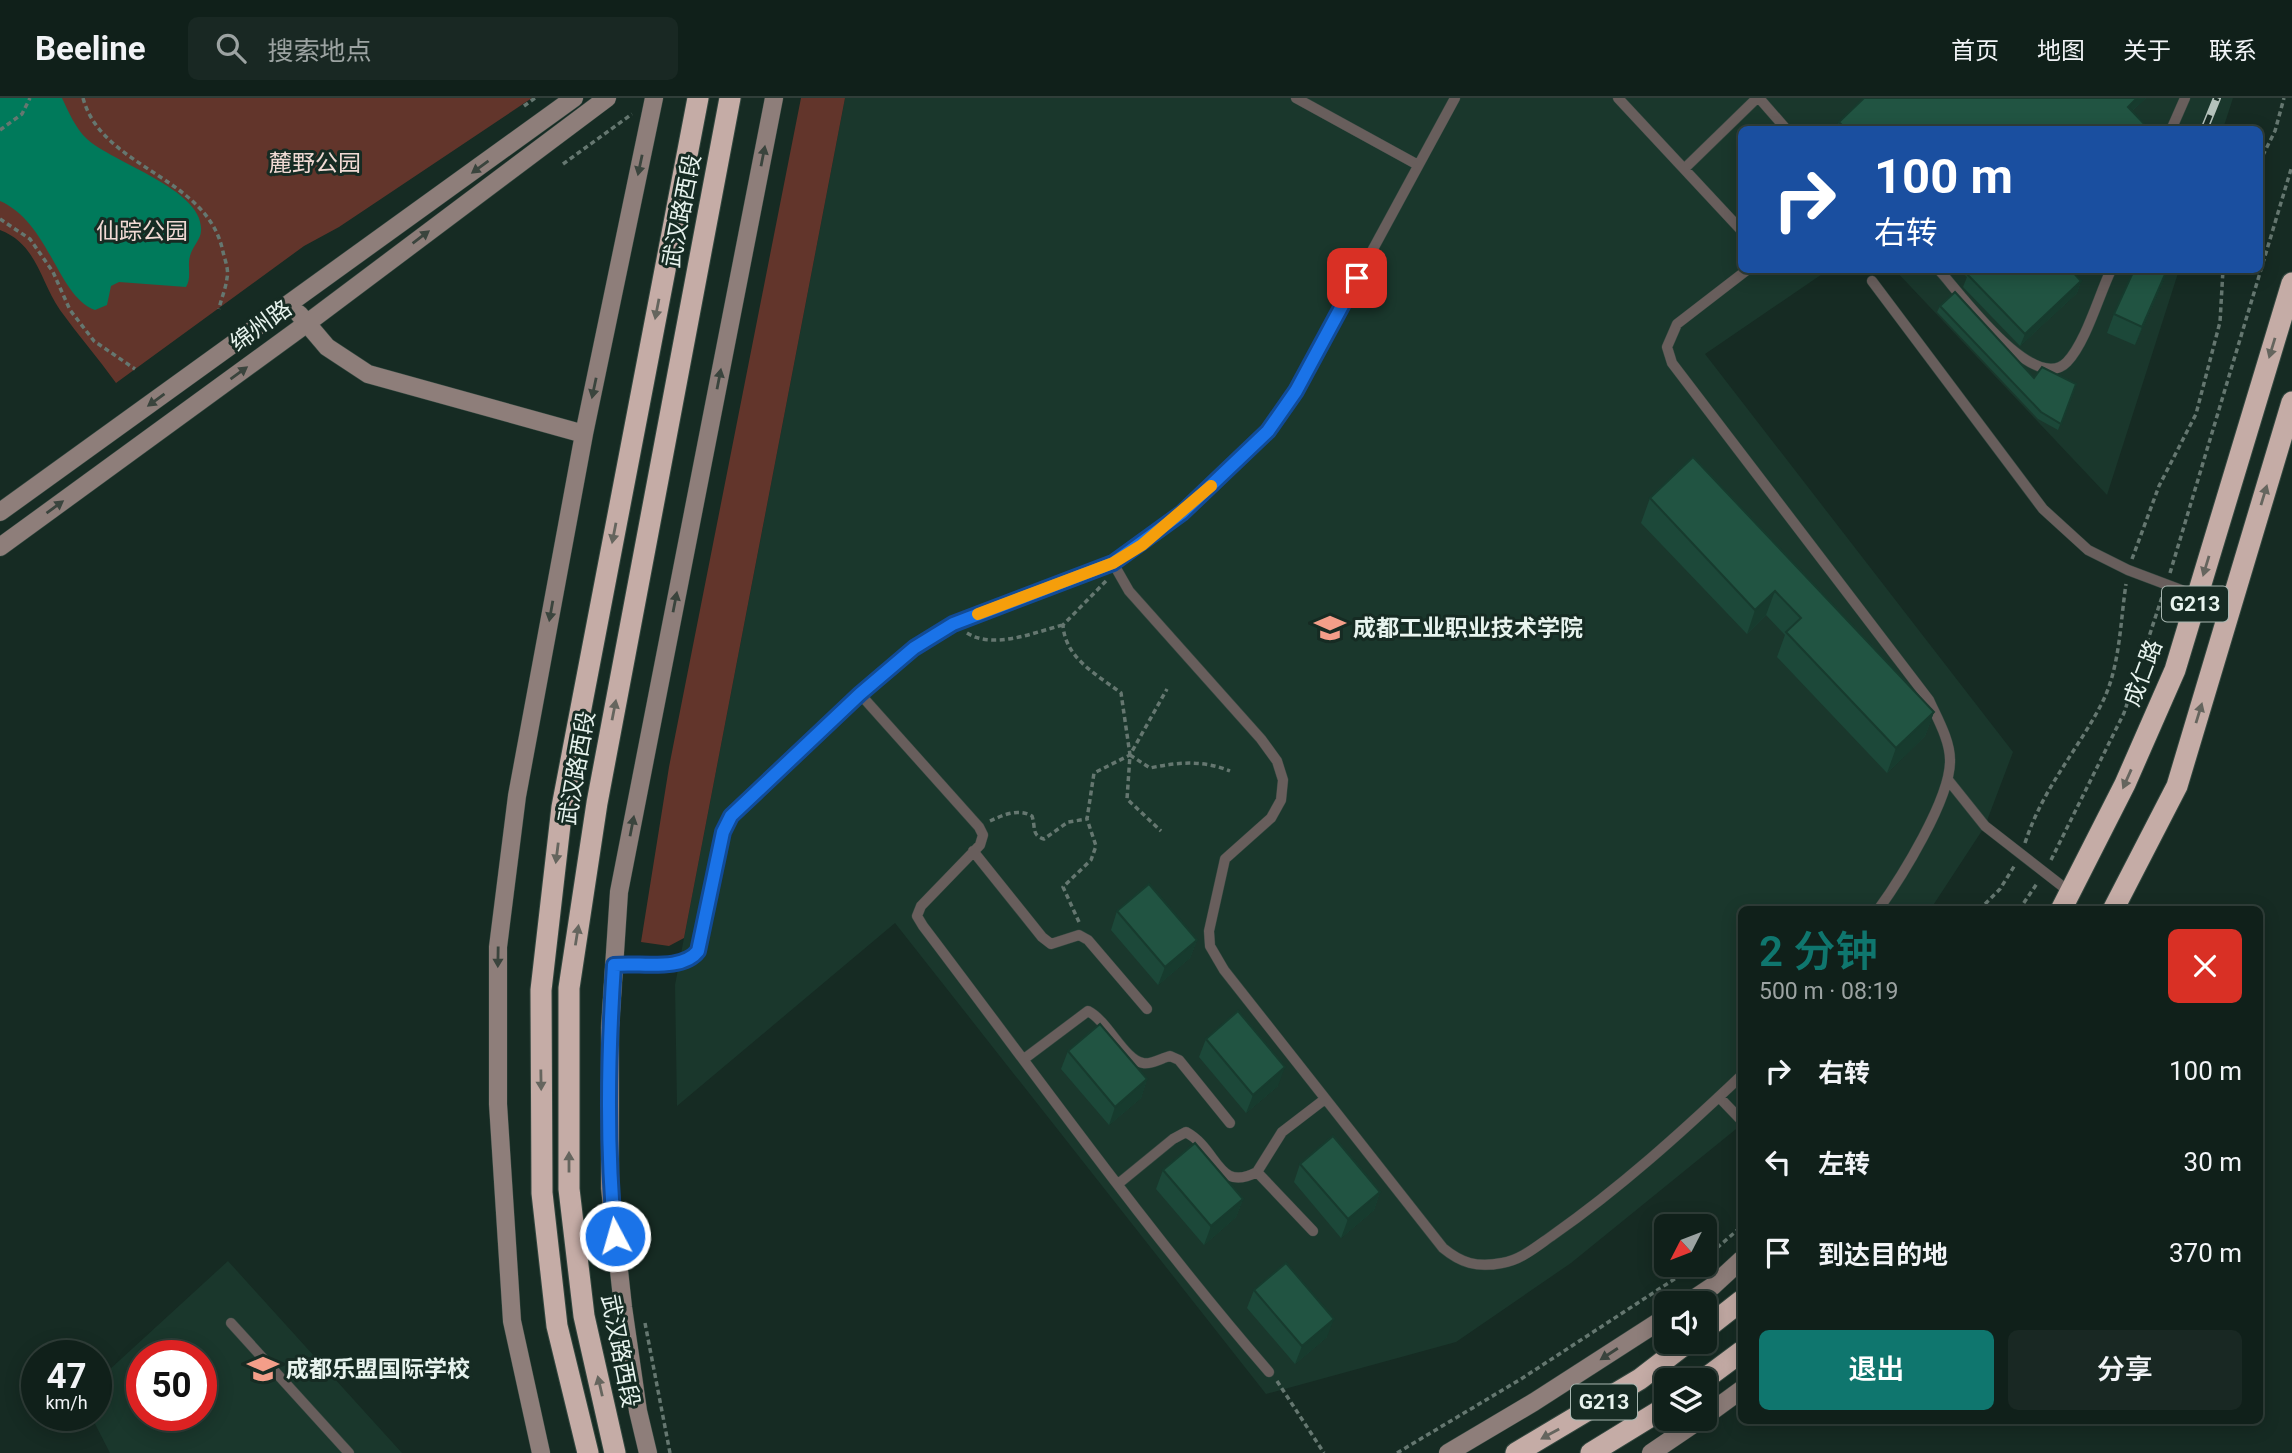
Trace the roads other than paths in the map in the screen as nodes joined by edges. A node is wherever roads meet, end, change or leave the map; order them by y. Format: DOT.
graph roads {
  1 [pos="574,98"];
  2 [pos="607,98"];
  3 [pos="654,98"];
  4 [pos="698,98"];
  5 [pos="730,98"];
  6 [pos="774,98"];
  7 [pos="1297,98"];
  8 [pos="1455,98"];
  9 [pos="1618,98"];
  10 [pos="1758,98"];
  11 [pos="2185,98"];
  12 [pos="1783,126"];
  13 [pos="2173,126"];
  14 [pos="1418,165"];
  15 [pos="1684,169"];
  16 [pos="1738,227"];
  17 [pos="1743,273"];
  18 [pos="1942,273"];
  19 [pos="2110,273"];
  20 [pos="1872,281"];
  21 [pos="2292,283"];
  22 [pos="290,303"];
  23 [pos="306,324"];
  24 [pos="2292,402"];
  25 [pos="584,434"];
  26 [pos="0,512"];
  27 [pos="0,547"];
  28 [pos="1113,563"];
  29 [pos="2197,596"];
  30 [pos="860,694"];
  31 [pos="1949,781"];
  32 [pos="973,851"];
  33 [pos="2066,902"];
  34 [pos="1880,906"];
  35 [pos="2115,906"];
  36 [pos="614,965"];
  37 [pos="1147,1009"];
  38 [pos="1024,1059"];
  39 [pos="1738,1079"];
  40 [pos="1719,1097"];
  41 [pos="1325,1099"];
  42 [pos="1738,1117"];
  43 [pos="1230,1123"];
  44 [pos="1258,1172"];
  45 [pos="1118,1185"];
  46 [pos="1313,1231"];
  47 [pos="1738,1263"];
  48 [pos="1706,1291"];
  49 [pos="1738,1303"];
  50 [pos="1717,1320"];
  51 [pos="231,1322"];
  52 [pos="1654,1325"];
  53 [pos="1672,1354"];
  54 [pos="1738,1354"];
  55 [pos="1717,1370"];
  56 [pos="1269,1371"];
  57 [pos="1738,1392"];
  58 [pos="1717,1408"];
  59 [pos="1654,1414"];
  60 [pos="1684,1431"];
  61 [pos="349,1453"];
  62 [pos="541,1453"];
  63 [pos="588,1453"];
  64 [pos="615,1453"];
  65 [pos="648,1453"];
  66 [pos="1448,1453"];
  67 [pos="1516,1453"];
  68 [pos="1591,1453"];
  69 [pos="1651,1453"];
  1 -- 22 [label="main road, 绵州路, one-way"];
  23 -- 2 [label="main road, 绵州路, one-way"];
  3 -- 25 [label="main road, one-way"];
  4 -- 63 [label="highway, 武汉路西段, one-way"];
  64 -- 5 [label="highway, 武汉路西段, one-way"];
  36 -- 6 [label="main road, one-way"];
  7 -- 14 [label="lane"];
  8 -- 14 [label="lane"];
  9 -- 15 [label="lane"];
  10 -- 12 [label="lane"];
  10 -- 15 [label="lane"];
  11 -- 13 [label="lane"];
  14 -- 28 [label="lane"];
  15 -- 16 [label="lane"];
  17 -- 31 [label="lane"];
  18 -- 19 [label="lane"];
  20 -- 29 [label="lane"];
  21 -- 29 [label="highway, 成仁路 / G213, one-way"];
  22 -- 23 [label="main road"];
  22 -- 26 [label="main road, 绵州路, one-way"];
  23 -- 25 [label="main road"];
  27 -- 23 [label="main road, 绵州路, one-way"];
  35 -- 24 [label="highway, G213, one-way"];
  25 -- 62 [label="main road, one-way"];
  28 -- 30 [label="lane"];
  28 -- 41 [label="lane"];
  29 -- 33 [label="highway, 成仁路 / G213, one-way"];
  30 -- 32 [label="lane"];
  30 -- 36 [label="lane"];
  31 -- 33 [label="lane"];
  31 -- 34 [label="lane"];
  32 -- 37 [label="lane"];
  32 -- 38 [label="lane"];
  36 -- 65 [label="main road"];
  38 -- 43 [label="lane"];
  38 -- 45 [label="lane"];
  39 -- 40 [label="lane"];
  40 -- 41 [label="lane"];
  40 -- 42 [label="lane"];
  41 -- 44 [label="lane"];
  44 -- 45 [label="lane"];
  44 -- 46 [label="lane"];
  45 -- 56 [label="lane"];
  47 -- 48 [label="main road"];
  49 -- 50 [label="highway"];
  51 -- 61 [label="lane"];
  52 -- 66 [label="main road, one-way"];
  53 -- 67 [label="highway, G213, one-way"];
  54 -- 55 [label="highway"];
  57 -- 58 [label="main road"];
  59 -- 68 [label="highway, G213"];
  60 -- 69 [label="main road"];
}
